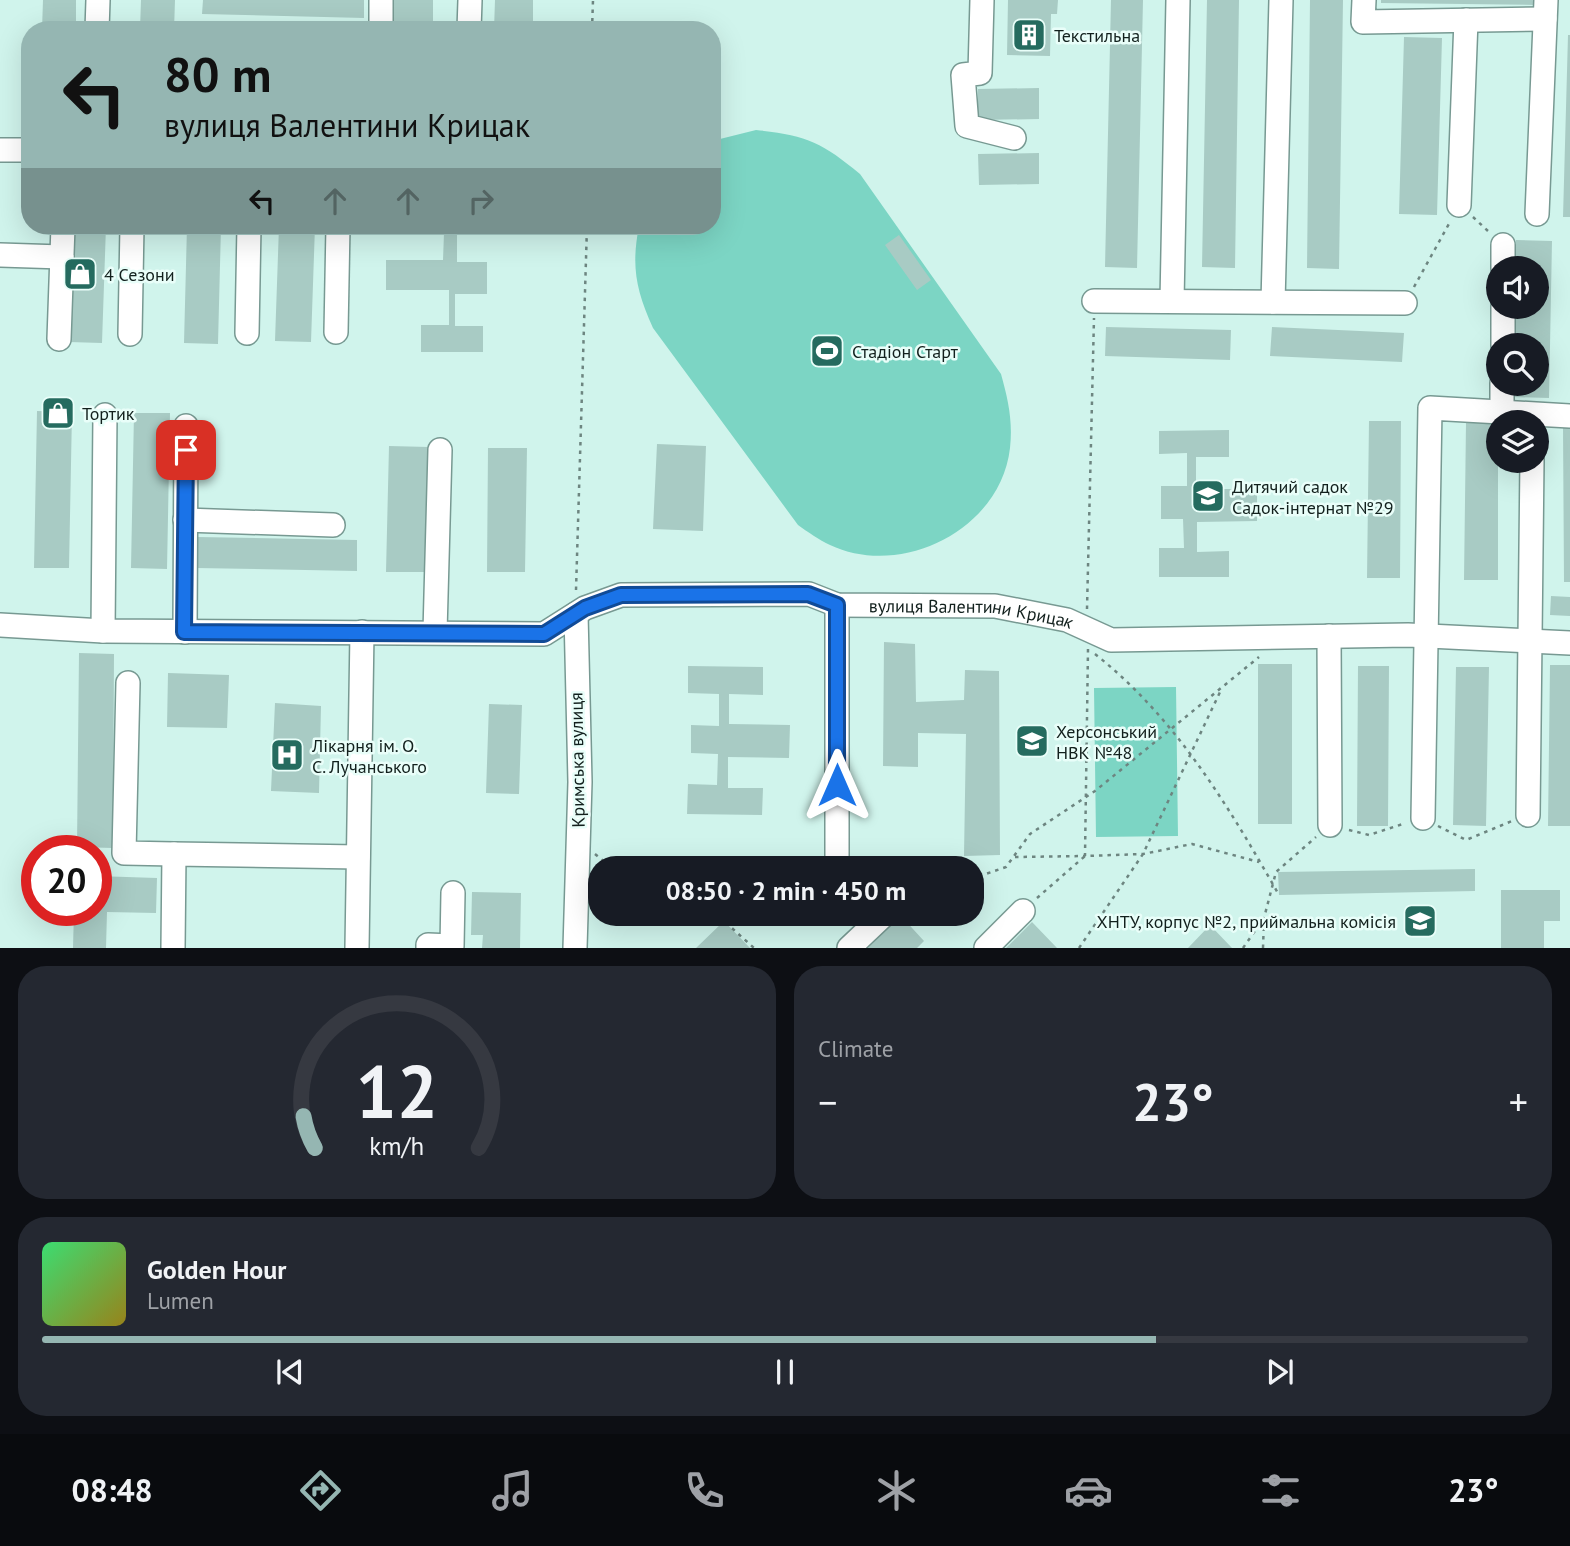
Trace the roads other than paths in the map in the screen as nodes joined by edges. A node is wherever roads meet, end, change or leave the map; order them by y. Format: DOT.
graph roads {
  1 [pos="98,0"];
  2 [pos="381,0"];
  3 [pos="470,0"];
  4 [pos="982,0"];
  5 [pos="1178,0"];
  6 [pos="1281,0"];
  7 [pos="1364,0"];
  8 [pos="1546,9"];
  9 [pos="1466,20"];
  10 [pos="97,21"];
  11 [pos="381,21"];
  12 [pos="469,21"];
  13 [pos="1014,138"];
  14 [pos="0,150"];
  15 [pos="21,150"];
  16 [pos="1459,205"];
  17 [pos="1537,214"];
  18 [pos="63,235"];
  19 [pos="132,235"];
  20 [pos="249,235"];
  21 [pos="338,235"];
  22 [pos="0,255"];
  23 [pos="62,257"];
  24 [pos="1094,301"];
  25 [pos="1172,302"];
  26 [pos="1273,302"];
  27 [pos="1405,303"];
  28 [pos="336,332"];
  29 [pos="247,333"];
  30 [pos="130,334"];
  31 [pos="59,339"];
  32 [pos="1486,411"];
  33 [pos="105,415"];
  34 [pos="1570,416"];
  35 [pos="1549,417"];
  36 [pos="186,426"];
  37 [pos="440,450"];
  38 [pos="1532,473"];
  39 [pos="185,520"];
  40 [pos="333,525"];
  41 [pos="837,605"];
  42 [pos="576,614"];
  43 [pos="0,625"];
  44 [pos="103,631"];
  45 [pos="184,632"];
  46 [pos="362,632"];
  47 [pos="435,632"];
  48 [pos="1329,636"];
  49 [pos="1426,636"];
  50 [pos="1532,641"];
  51 [pos="1570,643"];
  52 [pos="128,683"];
  53 [pos="1528,815"];
  54 [pos="1423,818"];
  55 [pos="1330,825"];
  56 [pos="174,854"];
  57 [pos="837,856"];
  58 [pos="358,857"];
  59 [pos="453,893"];
  60 [pos="1023,911"];
  61 [pos="872,926"];
  62 [pos="173,947"];
  63 [pos="356,947"];
  64 [pos="428,947"];
  65 [pos="575,947"];
  66 [pos="849,947"];
  67 [pos="986,947"];
  1 -- 10 [label="street"];
  2 -- 11 [label="street"];
  3 -- 12 [label="street"];
  4 -- 13 [label="street"];
  5 -- 25 [label="street"];
  6 -- 26 [label="street"];
  7 -- 9 [label="street"];
  8 -- 9 [label="street"];
  8 -- 17 [label="street"];
  9 -- 16 [label="street"];
  14 -- 15 [label="street"];
  18 -- 23 [label="street"];
  19 -- 30 [label="street"];
  20 -- 29 [label="street"];
  21 -- 28 [label="street"];
  22 -- 23 [label="street"];
  23 -- 31 [label="street"];
  24 -- 25 [label="street"];
  25 -- 26 [label="street"];
  26 -- 27 [label="street"];
  32 -- 49 [label="street"];
  33 -- 44 [label="street"];
  34 -- 35 [label="street"];
  36 -- 39 [label="street"];
  37 -- 47 [label="street"];
  38 -- 50 [label="street"];
  39 -- 40 [label="street"];
  39 -- 45 [label="street"];
  41 -- 42 [label="street, вулиця Валентини Крицак"];
  41 -- 48 [label="street, вулиця Валентини Крицак"];
  41 -- 57 [label="street"];
  42 -- 47 [label="street, вулиця Валентини Крицак"];
  42 -- 65 [label="street, Кримська вулиця"];
  43 -- 44 [label="street, вулиця Валентини Крицак"];
  44 -- 45 [label="street, вулиця Валентини Крицак"];
  45 -- 46 [label="street, вулиця Валентини Крицак"];
  46 -- 47 [label="street, вулиця Валентини Крицак"];
  46 -- 58 [label="street"];
  48 -- 49 [label="street, вулиця Валентини Крицак"];
  48 -- 55 [label="street"];
  49 -- 50 [label="street, вулиця Валентини Крицак"];
  49 -- 54 [label="street"];
  50 -- 51 [label="street, вулиця Валентини Крицак"];
  50 -- 53 [label="street"];
  52 -- 56 [label="street"];
  56 -- 58 [label="street"];
  56 -- 62 [label="street"];
  58 -- 63 [label="street"];
  59 -- 64 [label="street"];
  60 -- 67 [label="street"];
  61 -- 66 [label="street"];
}
